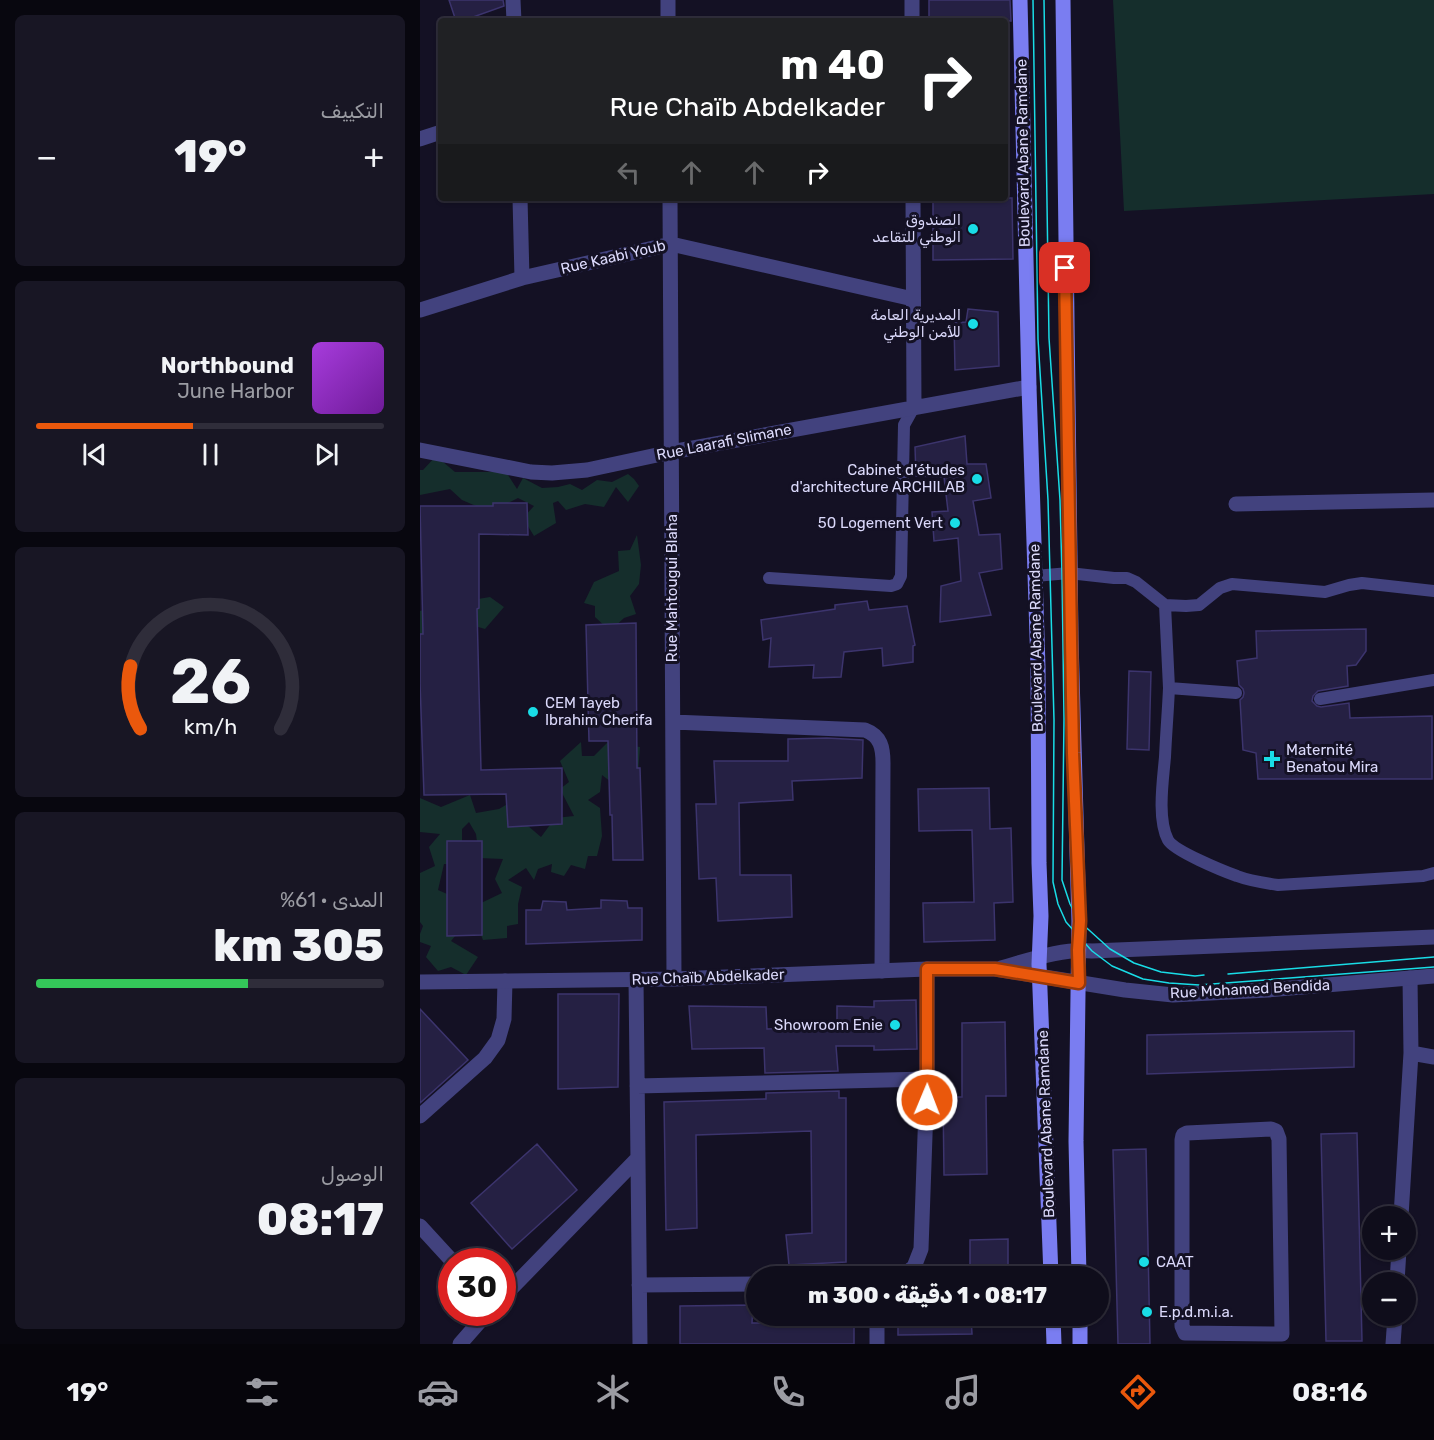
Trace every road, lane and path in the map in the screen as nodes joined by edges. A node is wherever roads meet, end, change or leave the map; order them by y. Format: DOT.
graph roads {
  1 [pos="513,0"];
  2 [pos="668,0"];
  3 [pos="912,0"];
  4 [pos="1020,0"];
  5 [pos="1063,0"];
  6 [pos="514,18"];
  7 [pos="668,18"];
  8 [pos="912,18"];
  9 [pos="438,133"];
  10 [pos="420,139"];
  11 [pos="520,201"];
  12 [pos="670,201"];
  13 [pos="913,201"];
  14 [pos="671,244"];
  15 [pos="522,278"];
  16 [pos="913,299"];
  17 [pos="420,310"];
  18 [pos="1029,387"];
  19 [pos="914,407"];
  20 [pos="420,450"];
  21 [pos="671,452"];
  22 [pos="1434,500"];
  23 [pos="1236,504"];
  24 [pos="1070,573"];
  25 [pos="1035,576"];
  26 [pos="769,578"];
  27 [pos="1434,591"];
  28 [pos="1165,604"];
  29 [pos="1434,680"];
  30 [pos="1169,688"];
  31 [pos="1236,693"];
  32 [pos="1320,699"];
  33 [pos="673,722"];
  34 [pos="1434,873"];
  35 [pos="1434,937"];
  36 [pos="1078,950"];
  37 [pos="1041,957"];
  38 [pos="927,969"];
  39 [pos="995,969"];
  40 [pos="882,971"];
  41 [pos="1434,976"];
  42 [pos="1040,977"];
  43 [pos="1410,978"];
  44 [pos="636,979"];
  45 [pos="674,979"];
  46 [pos="506,981"];
  47 [pos="420,982"];
  48 [pos="1079,983"];
  49 [pos="1411,1053"];
  50 [pos="1434,1057"];
  51 [pos="927,1079"];
  52 [pos="637,1086"];
  53 [pos="420,1116"];
  54 [pos="638,1158"];
  55 [pos="1402,1206"];
  56 [pos="420,1226"];
  57 [pos="440,1248"];
  58 [pos="914,1266"];
  59 [pos="1051,1266"];
  60 [pos="1079,1266"];
  61 [pos="516,1284"];
  62 [pos="746,1284"];
  63 [pos="639,1285"];
  64 [pos="476,1326"];
  65 [pos="877,1326"];
  66 [pos="1053,1326"];
  67 [pos="1080,1326"];
  68 [pos="1394,1326"];
  69 [pos="1283,1339"];
  70 [pos="460,1344"];
  71 [pos="640,1344"];
  72 [pos="877,1344"];
  73 [pos="1054,1344"];
  74 [pos="1080,1344"];
  75 [pos="1393,1344"];
  1 -- 6 [label="street"];
  2 -- 7 [label="street"];
  3 -- 8 [label="street"];
  4 -- 18 [label="main road, Boulevard Abane Ramdane"];
  5 -- 24 [label="main road, Boulevard Abane Ramdane"];
  9 -- 10 [label="street"];
  11 -- 15 [label="street"];
  12 -- 14 [label="street, Rue Mahtougui Blaha"];
  13 -- 16 [label="street"];
  14 -- 15 [label="street, Rue Kaabi Youb"];
  14 -- 16 [label="street, Rue Kaabi Youb"];
  14 -- 21 [label="street, Rue Mahtougui Blaha"];
  15 -- 17 [label="street, Rue Kaabi Youb"];
  16 -- 19 [label="street"];
  18 -- 19 [label="street, Rue Laarafi Slimane"];
  18 -- 25 [label="main road, Boulevard Abane Ramdane"];
  19 -- 21 [label="street, Rue Laarafi Slimane"];
  19 -- 26 [label="lane"];
  20 -- 21 [label="street, Rue Laarafi Slimane"];
  21 -- 33 [label="street, Rue Mahtougui Blaha"];
  22 -- 23 [label="street"];
  24 -- 25 [label="lane"];
  24 -- 28 [label="lane"];
  24 -- 36 [label="main road, Boulevard Abane Ramdane"];
  25 -- 37 [label="main road, Boulevard Abane Ramdane"];
  27 -- 28 [label="lane"];
  28 -- 30 [label="lane"];
  29 -- 32 [label="lane"];
  30 -- 31 [label="lane"];
  30 -- 34 [label="lane"];
  33 -- 40 [label="street"];
  33 -- 45 [label="street, Rue Mahtougui Blaha"];
  35 -- 36 [label="street"];
  36 -- 37 [label="street"];
  36 -- 48 [label="main road, Boulevard Abane Ramdane"];
  37 -- 39 [label="street"];
  37 -- 42 [label="main road, Boulevard Abane Ramdane"];
  38 -- 39 [label="street, Rue Chaïb Abdelkader"];
  38 -- 40 [label="street, Rue Chaïb Abdelkader"];
  38 -- 51 [label="street"];
  39 -- 42 [label="street, Rue Mohamed Bendida"];
  40 -- 45 [label="street, Rue Chaïb Abdelkader"];
  41 -- 43 [label="street, Rue Mohamed Bendida"];
  42 -- 48 [label="street, Rue Mohamed Bendida"];
  42 -- 59 [label="main road, Boulevard Abane Ramdane"];
  43 -- 48 [label="street, Rue Mohamed Bendida"];
  43 -- 49 [label="street"];
  44 -- 45 [label="street, Rue Chaïb Abdelkader"];
  44 -- 46 [label="street, Rue Chaïb Abdelkader"];
  44 -- 52 [label="street"];
  46 -- 47 [label="street, Rue Chaïb Abdelkader"];
  46 -- 53 [label="street"];
  48 -- 60 [label="main road, Boulevard Abane Ramdane"];
  49 -- 50 [label="street"];
  49 -- 55 [label="street"];
  51 -- 52 [label="street"];
  51 -- 58 [label="street"];
  52 -- 54 [label="street"];
  54 -- 61 [label="street"];
  54 -- 63 [label="street"];
  56 -- 57 [label="street"];
  62 -- 63 [label="street"];
  63 -- 71 [label="street"];
  64 -- 70 [label="street"];
  65 -- 72 [label="street"];
  66 -- 73 [label="main road"];
  67 -- 74 [label="main road"];
  68 -- 75 [label="street"];
  69 -- 69 [label="street"];
}
